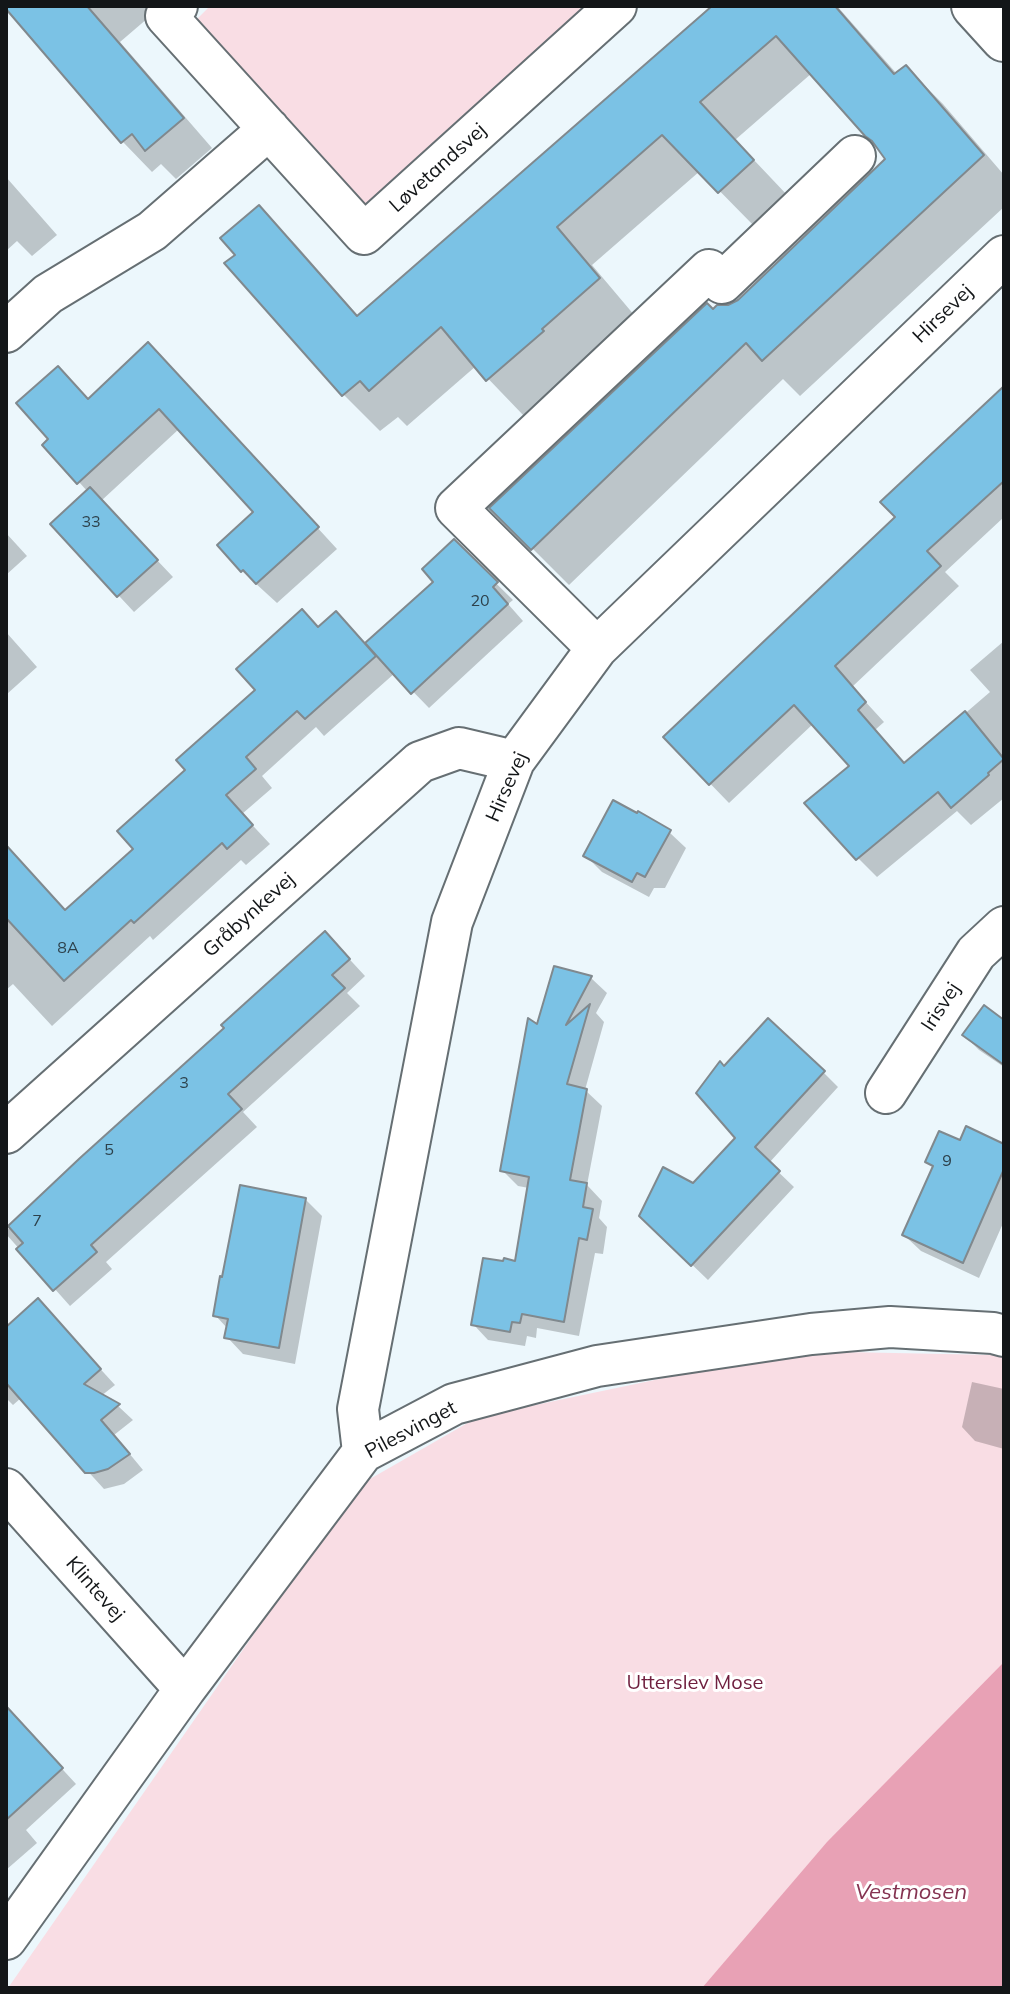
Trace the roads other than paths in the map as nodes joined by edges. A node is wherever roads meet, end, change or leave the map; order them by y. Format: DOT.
graph roads {
  1 [pos="177,6"];
  2 [pos="616,6"];
  3 [pos="974,6"];
  4 [pos="1004,39"];
  5 [pos="269,129"];
  6 [pos="855,156"];
  7 [pos="1004,256"];
  8 [pos="6,332"];
  9 [pos="597,648"];
  10 [pos="514,761"];
  11 [pos="1004,927"];
  12 [pos="886,1093"];
  13 [pos="6,1133"];
  14 [pos="1004,1336"];
  15 [pos="363,1452"];
  16 [pos="6,1489"];
  17 [pos="185,1689"];
  18 [pos="6,1939"];
  1 -- 5 [label="street, Løvetandsvej"];
  2 -- 5 [label="street, Løvetandsvej"];
  3 -- 4 [label="main road"];
  5 -- 8 [label="street"];
  6 -- 9 [label="street"];
  7 -- 9 [label="street, Hirsevej"];
  9 -- 10 [label="street, Hirsevej"];
  10 -- 13 [label="street, Gråbynkevej"];
  10 -- 15 [label="street, Hirsevej"];
  11 -- 12 [label="street, Irisvej"];
  14 -- 15 [label="street, Pilesvinget"];
  15 -- 17 [label="street, Pilesvinget"];
  16 -- 17 [label="street, Klintevej"];
  17 -- 18 [label="street, Pilesvinget"];
}
